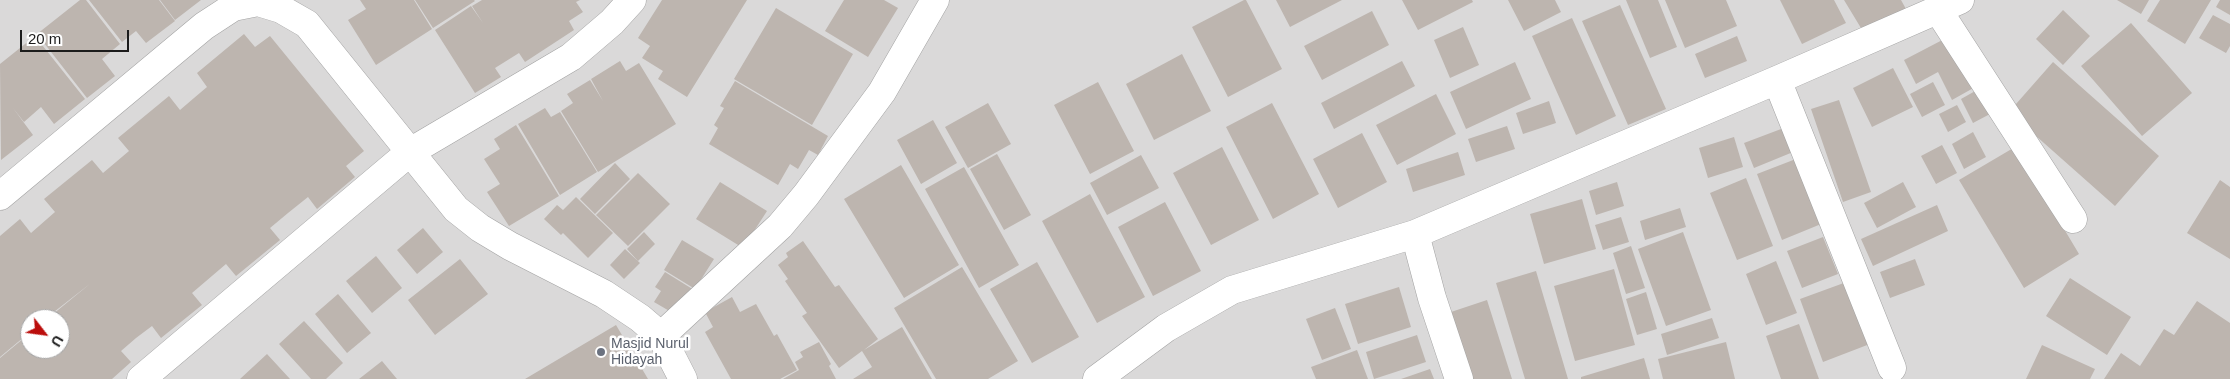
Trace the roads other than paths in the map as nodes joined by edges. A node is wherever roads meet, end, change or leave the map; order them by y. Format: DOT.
graph roads {
  1 [pos="632,0"];
  2 [pos="935,0"];
  3 [pos="260,1"];
  4 [pos="1949,5"];
  5 [pos="1777,80"];
  6 [pos="410,152"];
  7 [pos="0,196"];
  8 [pos="2073,219"];
  9 [pos="1415,234"];
  10 [pos="661,336"];
  11 [pos="1892,368"];
  12 [pos="141,379"];
  13 [pos="683,379"];
  14 [pos="1097,379"];
  15 [pos="1459,379"];
  1 -- 6 [label="street"];
  2 -- 10 [label="street"];
  3 -- 6 [label="street"];
  3 -- 7 [label="street"];
  4 -- 5 [label="street"];
  4 -- 8 [label="street"];
  5 -- 9 [label="street"];
  5 -- 11 [label="street"];
  6 -- 10 [label="street"];
  6 -- 12 [label="street"];
  9 -- 14 [label="street"];
  9 -- 15 [label="street"];
  10 -- 13 [label="street"];
}
